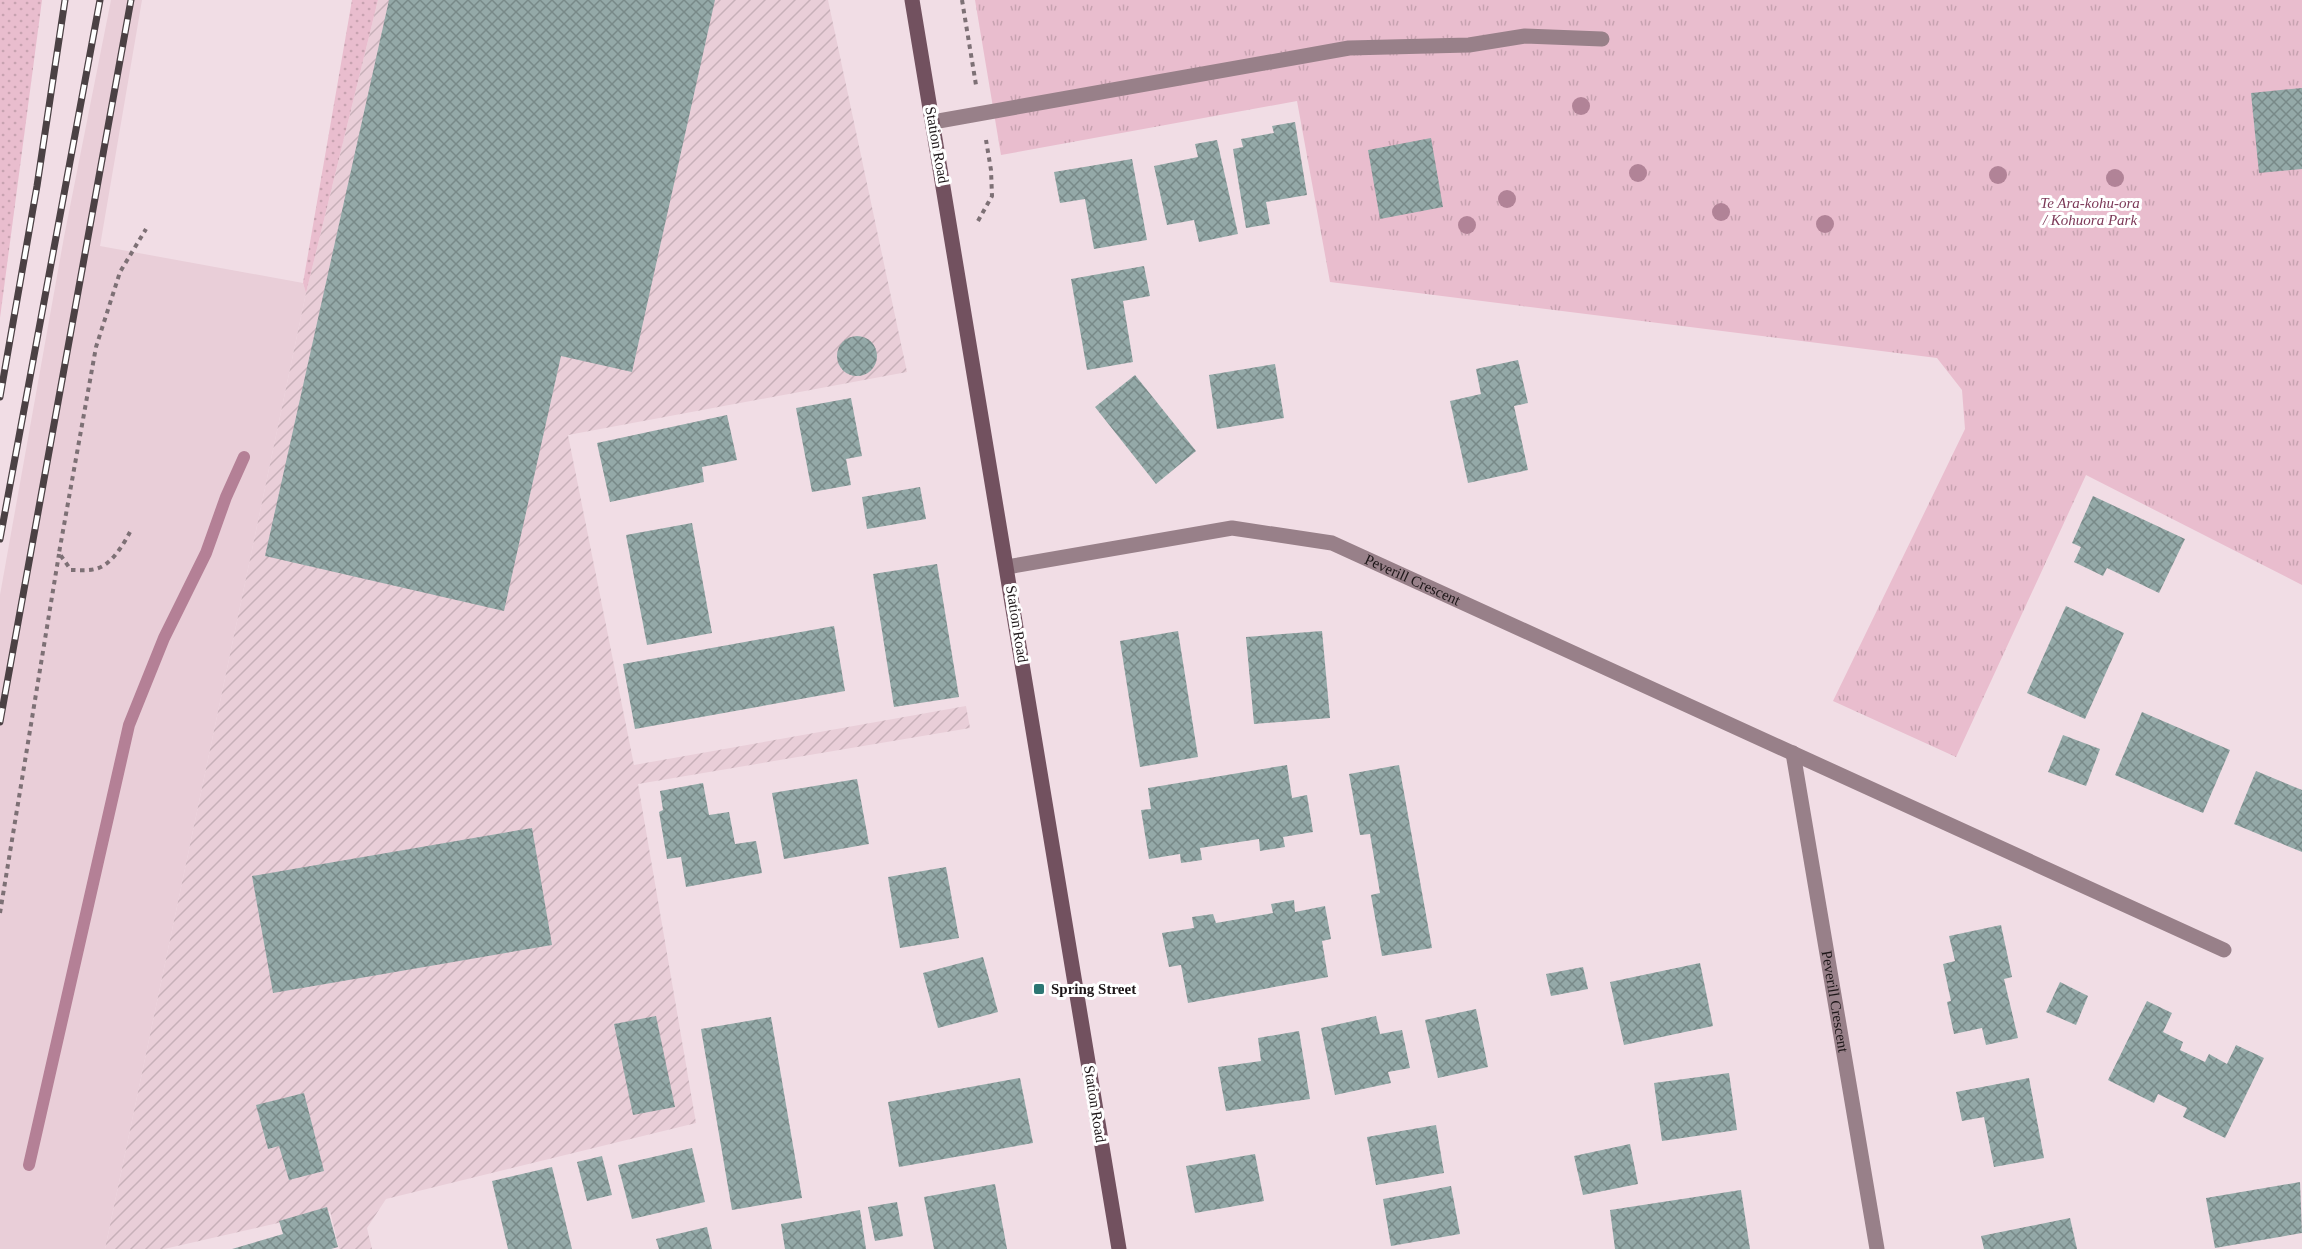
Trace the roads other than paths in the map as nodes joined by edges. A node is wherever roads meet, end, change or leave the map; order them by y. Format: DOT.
graph roads {
  1 [pos="912,0"];
  2 [pos="1602,39"];
  3 [pos="933,122"];
  4 [pos="1007,567"];
  5 [pos="1793,753"];
  6 [pos="2224,950"];
  7 [pos="1119,1249"];
  8 [pos="1877,1249"];
  1 -- 3 [label="main road, Station Road"];
  2 -- 3 [label="street"];
  3 -- 4 [label="main road, Station Road"];
  4 -- 5 [label="street, Peverill Crescent"];
  4 -- 7 [label="main road, Station Road"];
  5 -- 6 [label="street, Peverill Crescent"];
  5 -- 8 [label="street, Peverill Crescent"];
}
